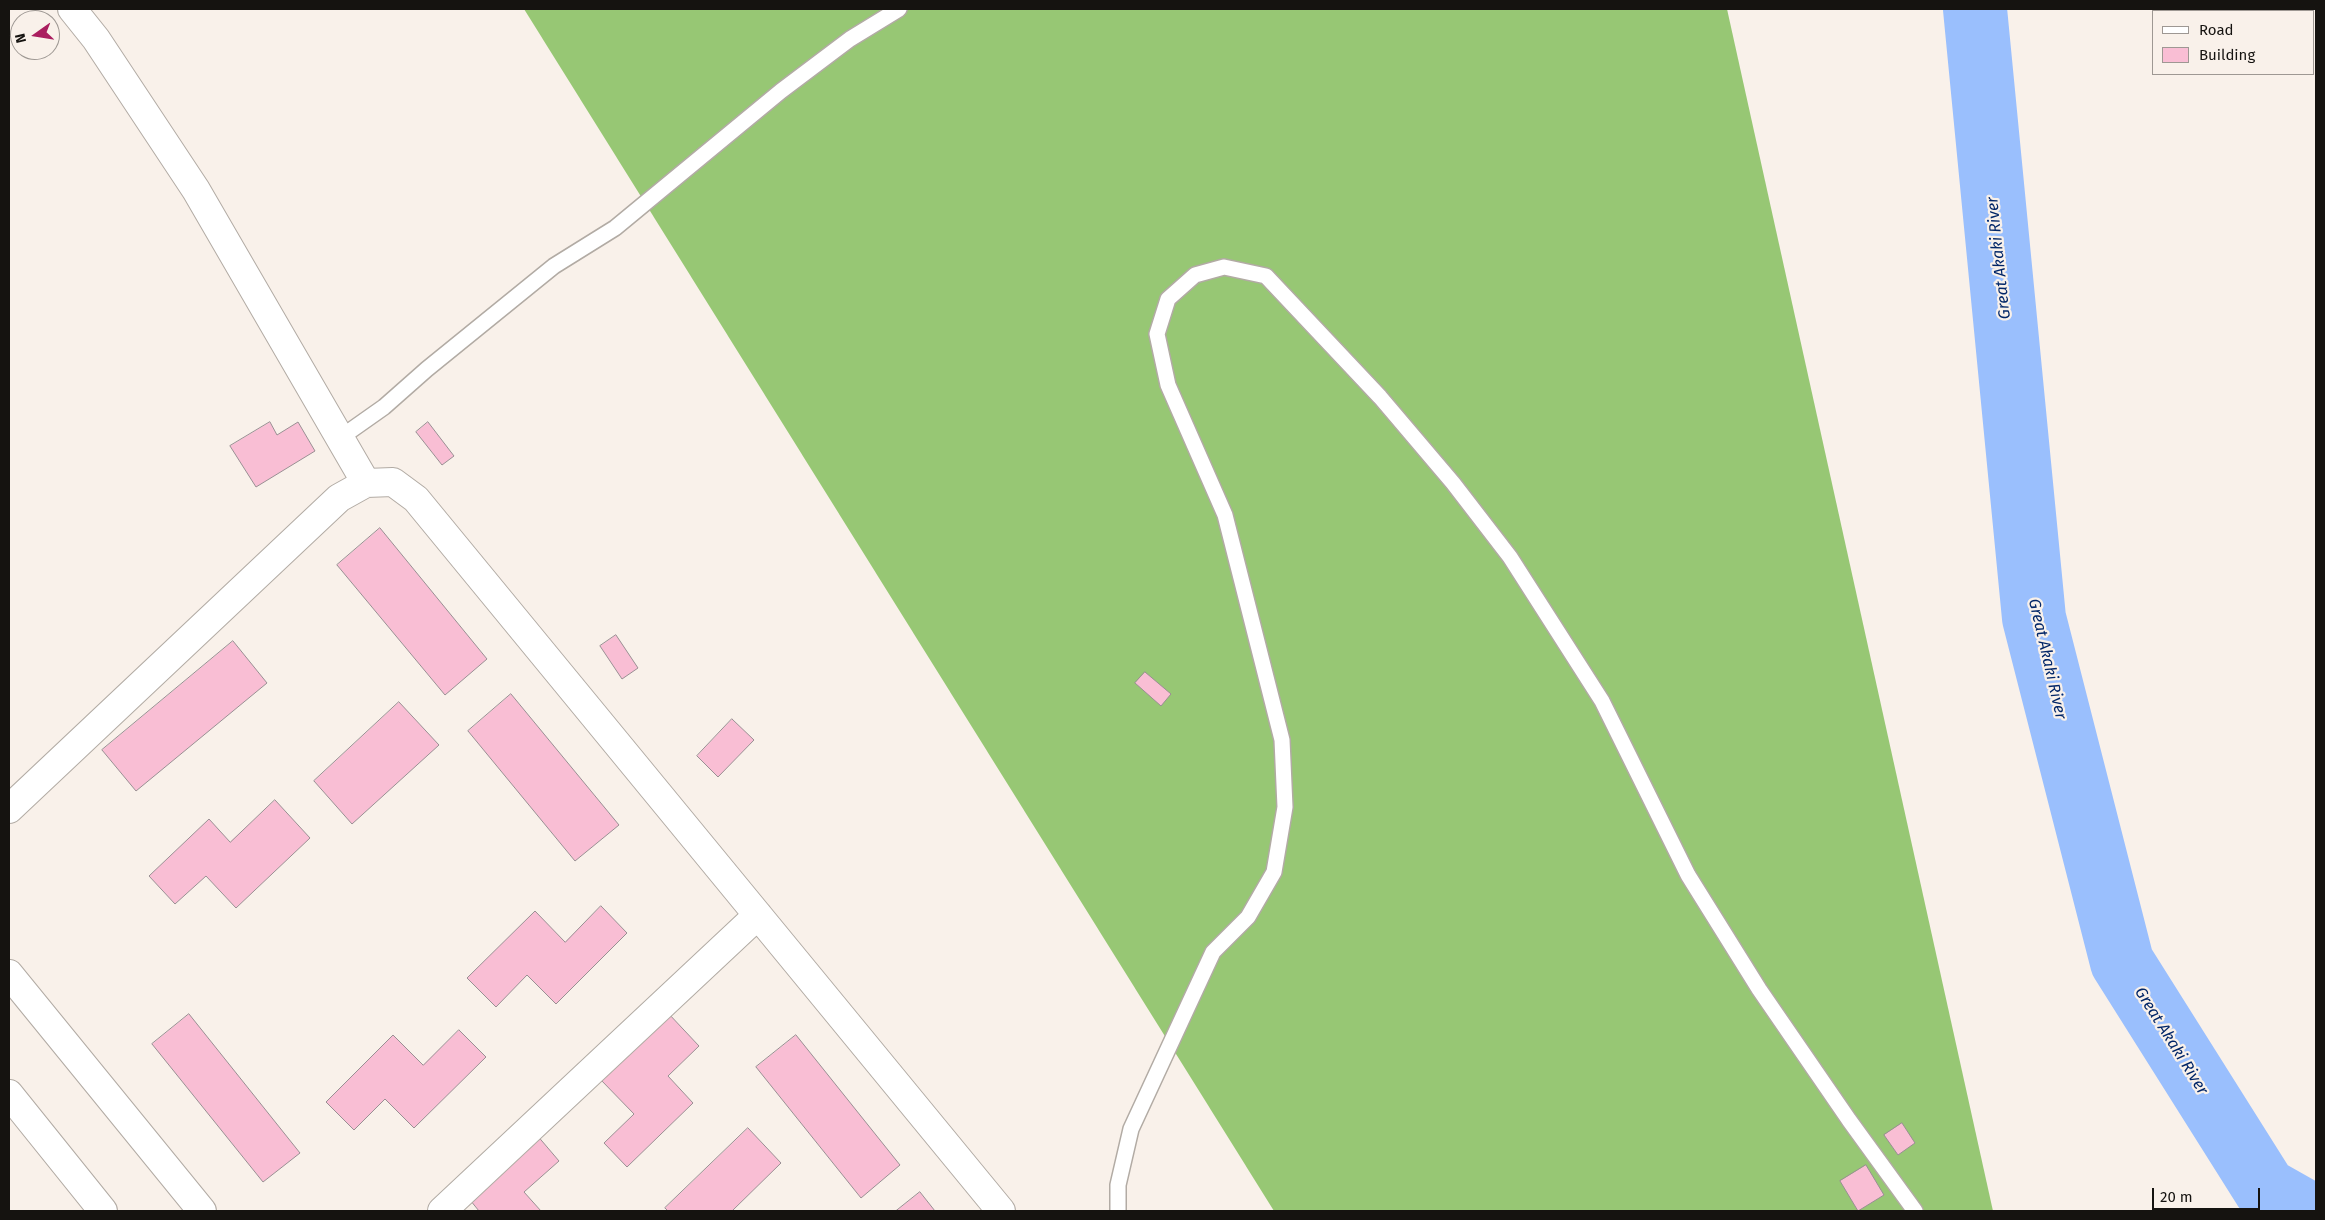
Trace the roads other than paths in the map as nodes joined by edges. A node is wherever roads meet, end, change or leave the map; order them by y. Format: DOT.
graph roads {
  1 [pos="72,9"];
  2 [pos="899,9"];
  3 [pos="340,438"];
  4 [pos="366,483"];
  5 [pos="9,809"];
  6 [pos="758,914"];
  7 [pos="9,974"];
  8 [pos="9,1094"];
  9 [pos="103,1211"];
  10 [pos="202,1211"];
  11 [pos="442,1211"];
  12 [pos="1001,1211"];
  13 [pos="1118,1211"];
  14 [pos="1915,1211"];
  1 -- 3 [label="street"];
  2 -- 3 [label="lane"];
  3 -- 4 [label="street"];
  4 -- 5 [label="street"];
  4 -- 6 [label="street"];
  6 -- 11 [label="street"];
  6 -- 12 [label="street"];
  7 -- 10 [label="street"];
  8 -- 9 [label="street"];
  13 -- 14 [label="lane"];
}
